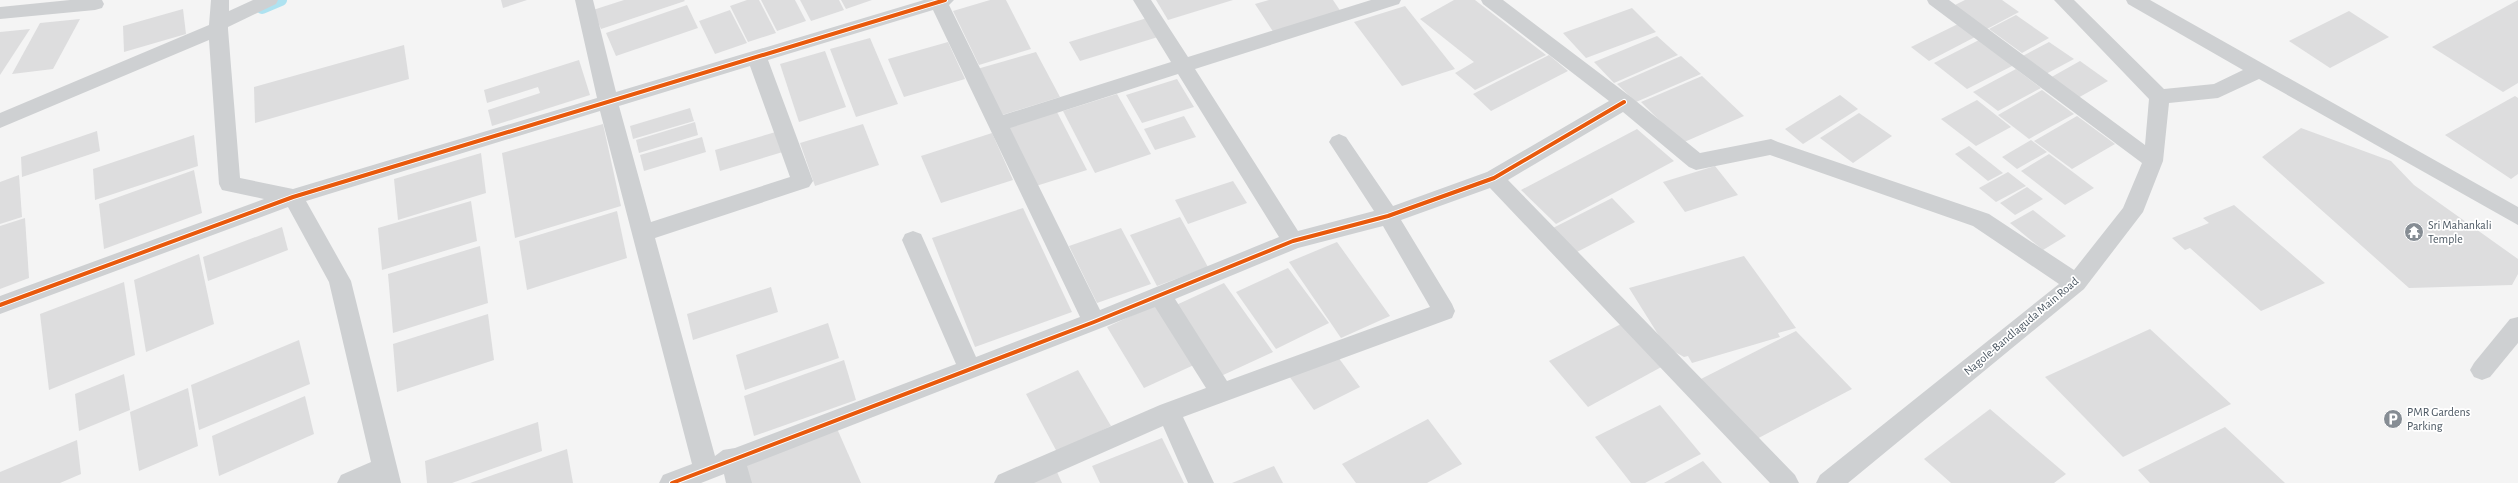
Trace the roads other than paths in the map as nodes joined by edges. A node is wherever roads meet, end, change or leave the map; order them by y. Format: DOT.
graph roads {
  1 [pos="220,0"];
  2 [pos="269,0"];
  3 [pos="584,0"];
  4 [pos="1142,0"];
  5 [pos="1392,0"];
  6 [pos="1490,0"];
  7 [pos="1936,0"];
  8 [pos="2063,0"];
  9 [pos="2135,0"];
  10 [pos="941,1"];
  11 [pos="95,4"];
  12 [pos="1363,4"];
  13 [pos="0,12"];
  14 [pos="218,26"];
  15 [pos="758,57"];
  16 [pos="1183,65"];
  17 [pos="2258,71"];
  18 [pos="2158,98"];
  19 [pos="608,102"];
  20 [pos="1624,102"];
  21 [pos="0,121"];
  22 [pos="998,124"];
  23 [pos="1339,142"];
  24 [pos="2154,161"];
  25 [pos="1494,178"];
  26 [pos="293,197"];
  27 [pos="1388,216"];
  28 [pos="2518,217"];
  29 [pos="642,233"];
  30 [pos="913,240"];
  31 [pos="1293,240"];
  32 [pos="2076,283"];
  33 [pos="1160,296"];
  34 [pos="0,305"];
  35 [pos="1094,322"];
  36 [pos="2518,326"];
  37 [pos="970,369"];
  38 [pos="2482,370"];
  39 [pos="1221,392"];
  40 [pos="1169,412"];
  41 [pos="732,458"];
  42 [pos="706,469"];
  43 [pos="386,475"];
  44 [pos="350,483"];
  45 [pos="672,483"];
  46 [pos="739,483"];
  47 [pos="1007,483"];
  48 [pos="1201,483"];
  49 [pos="1786,483"];
  50 [pos="1829,483"];
  1 -- 14 [label="street"];
  2 -- 14 [label="street"];
  3 -- 19 [label="street"];
  4 -- 16 [label="street"];
  5 -- 12 [label="street"];
  6 -- 20 [label="street"];
  7 -- 24 [label="street"];
  8 -- 18 [label="street"];
  9 -- 17 [label="street"];
  10 -- 15 [label="street"];
  10 -- 22 [label="street"];
  11 -- 13 [label="street"];
  12 -- 16 [label="street"];
  14 -- 21 [label="street"];
  14 -- 26 [label="street"];
  15 -- 19 [label="street"];
  15 -- 29 [label="street"];
  16 -- 22 [label="street"];
  16 -- 31 [label="street"];
  17 -- 18 [label="street"];
  17 -- 28 [label="street"];
  18 -- 24 [label="street, Nagole-Bandlaguda Main Road"];
  19 -- 26 [label="street"];
  19 -- 29 [label="street"];
  20 -- 25 [label="street"];
  20 -- 32 [label="street"];
  22 -- 35 [label="street"];
  23 -- 27 [label="street"];
  24 -- 32 [label="street, Nagole-Bandlaguda Main Road"];
  25 -- 27 [label="street"];
  25 -- 49 [label="street"];
  26 -- 34 [label="street"];
  26 -- 43 [label="street"];
  27 -- 31 [label="street"];
  27 -- 39 [label="street"];
  29 -- 42 [label="street"];
  30 -- 37 [label="street"];
  31 -- 33 [label="street"];
  32 -- 50 [label="street, Nagole-Bandlaguda Main Road"];
  33 -- 35 [label="street"];
  33 -- 39 [label="street"];
  35 -- 37 [label="street"];
  36 -- 38 [label="street"];
  37 -- 41 [label="street"];
  39 -- 40 [label="street"];
  40 -- 47 [label="street"];
  40 -- 48 [label="street"];
  41 -- 42 [label="street"];
  41 -- 46 [label="street"];
  42 -- 45 [label="street"];
  43 -- 44 [label="street"];
}
